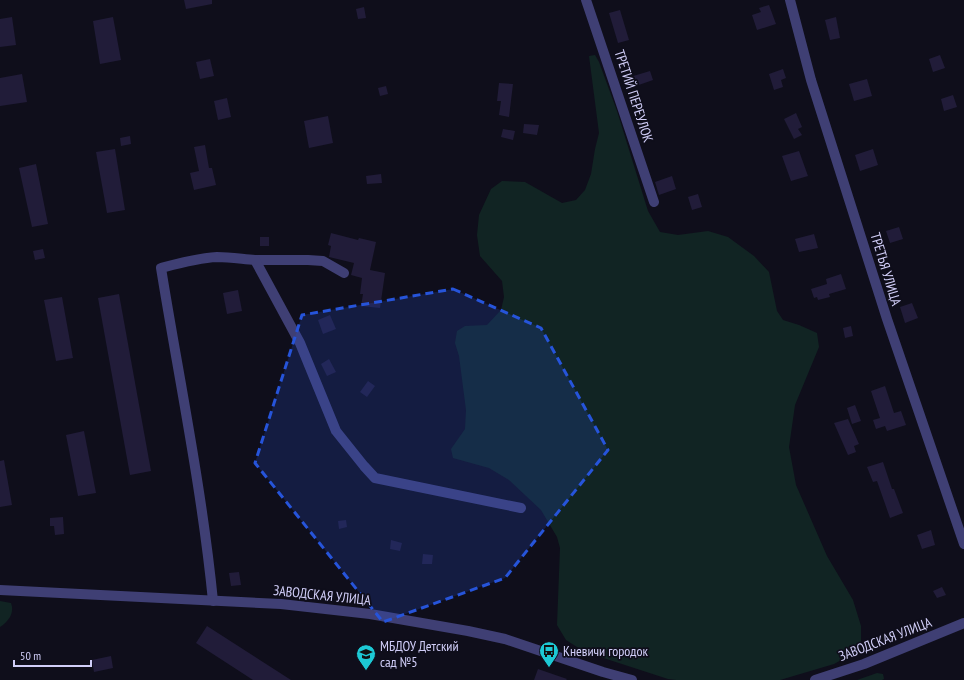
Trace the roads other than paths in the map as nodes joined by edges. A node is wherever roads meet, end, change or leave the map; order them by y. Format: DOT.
graph roads {
  1 [pos="586,0"];
  2 [pos="790,0"];
  3 [pos="654,202"];
  4 [pos="255,260"];
  5 [pos="344,273"];
  6 [pos="521,508"];
  7 [pos="964,544"];
  8 [pos="0,590"];
  9 [pos="213,601"];
  10 [pos="964,623"];
  11 [pos="632,680"];
  12 [pos="815,680"];
  1 -- 3 [label="street, ТРЕТИЙ ПЕРЕУЛОК"];
  2 -- 7 [label="street, ТРЕТЬЯ УЛИЦА"];
  4 -- 5 [label="street"];
  4 -- 6 [label="street"];
  4 -- 9 [label="street"];
  8 -- 9 [label="street, ЗАВОДСКАЯ УЛИЦА"];
  9 -- 11 [label="street, ЗАВОДСКАЯ УЛИЦА"];
  10 -- 12 [label="street, ЗАВОДСКАЯ УЛИЦА"];
}
